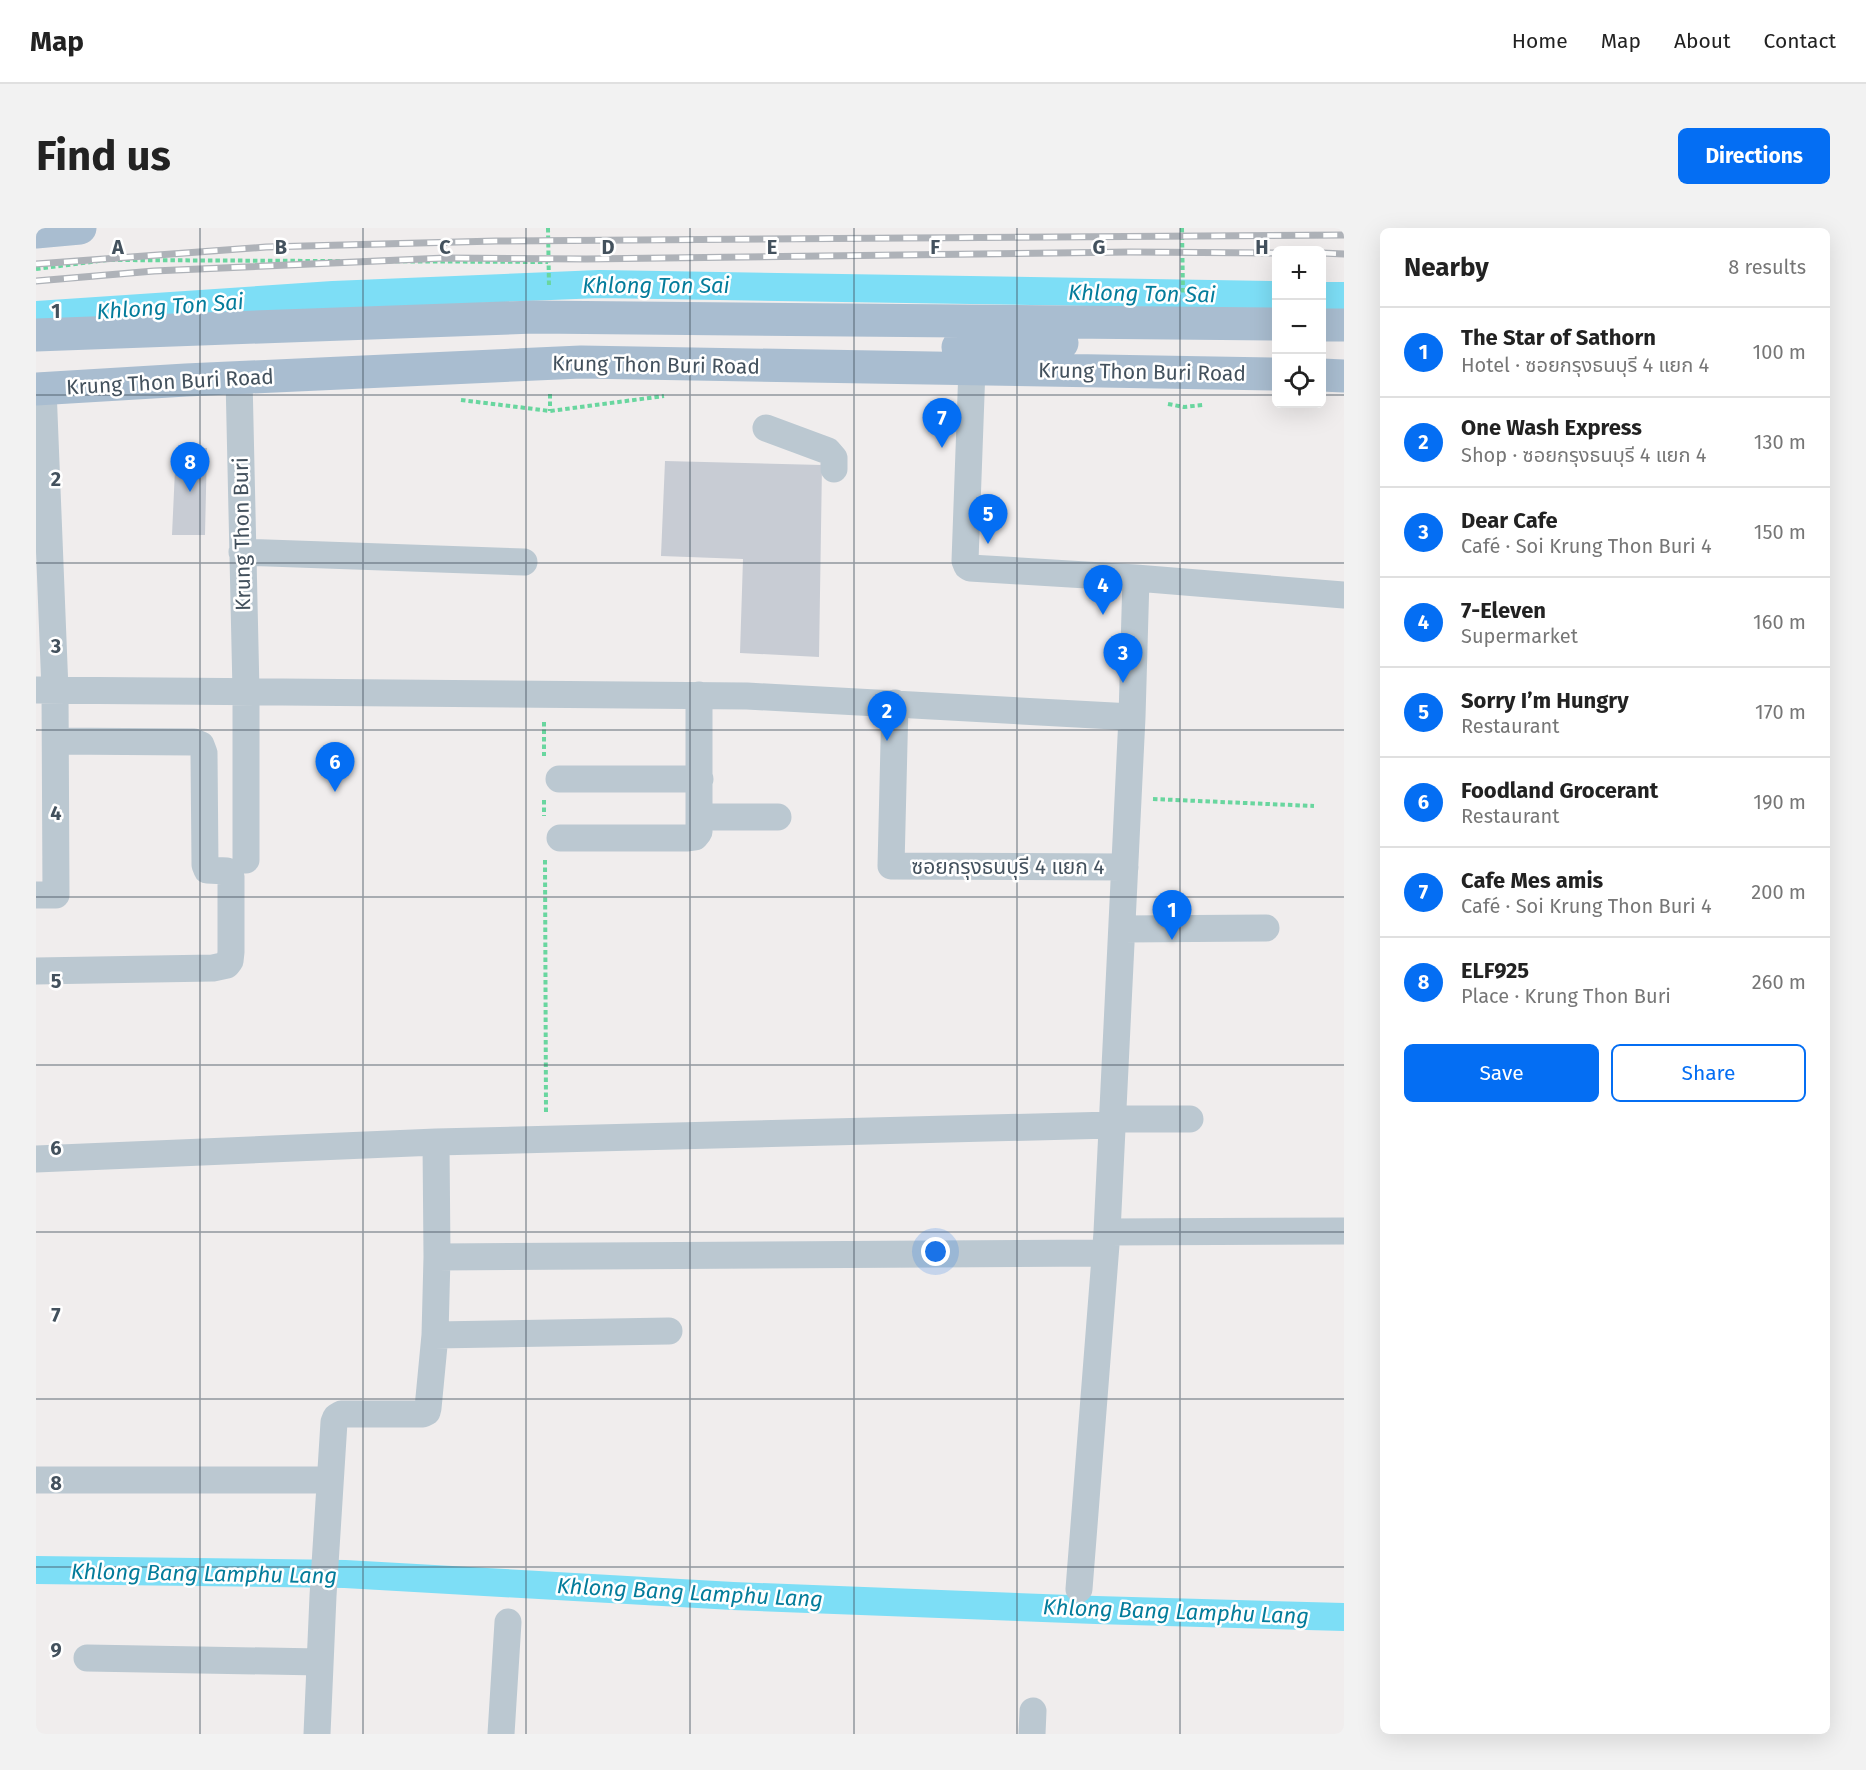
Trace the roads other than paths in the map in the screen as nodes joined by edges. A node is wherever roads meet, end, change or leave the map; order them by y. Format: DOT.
graph roads {
  1 [pos="80,228"];
  2 [pos="36,232"];
  3 [pos="1272,324"];
  4 [pos="1272,329"];
  5 [pos="36,335"];
  6 [pos="582,362"];
  7 [pos="972,368"];
  8 [pos="1272,374"];
  9 [pos="1326,375"];
  10 [pos="1344,376"];
  11 [pos="239,378"];
  12 [pos="40,389"];
  13 [pos="766,428"];
  14 [pos="834,469"];
  15 [pos="242,552"];
  16 [pos="524,562"];
  17 [pos="1136,578"];
  18 [pos="1344,595"];
  19 [pos="46,690"];
  20 [pos="246,691"];
  21 [pos="699,695"];
  22 [pos="895,703"];
  23 [pos="1132,717"];
  24 [pos="56,741"];
  25 [pos="560,778"];
  26 [pos="700,778"];
  27 [pos="699,817"];
  28 [pos="778,817"];
  29 [pos="560,837"];
  30 [pos="246,861"];
  31 [pos="1125,867"];
  32 [pos="36,896"];
  33 [pos="1266,928"];
  34 [pos="1123,929"];
  35 [pos="36,971"];
  36 [pos="1190,1119"];
  37 [pos="1112,1122"];
  38 [pos="436,1142"];
  39 [pos="36,1159"];
  40 [pos="1344,1231"];
  41 [pos="1106,1243"];
  42 [pos="437,1257"];
  43 [pos="669,1331"];
  44 [pos="435,1335"];
  45 [pos="36,1480"];
  46 [pos="330,1480"];
  47 [pos="1079,1589"];
  48 [pos="507,1622"];
  49 [pos="87,1658"];
  50 [pos="320,1662"];
  51 [pos="317,1734"];
  52 [pos="501,1734"];
  1 -- 2 [label="main road"];
  3 -- 5 [label="main road"];
  4 -- 6 [label="main road"];
  6 -- 7 [label="main road, Krung Thon Buri Road"];
  6 -- 11 [label="main road, Krung Thon Buri Road"];
  7 -- 8 [label="main road, Krung Thon Buri Road"];
  7 -- 17 [label="street"];
  9 -- 10 [label="main road"];
  11 -- 12 [label="main road, Krung Thon Buri Road"];
  11 -- 15 [label="street, Krung Thon Buri"];
  12 -- 19 [label="street"];
  13 -- 14 [label="street"];
  15 -- 16 [label="street"];
  15 -- 20 [label="street, Krung Thon Buri"];
  17 -- 18 [label="street"];
  17 -- 23 [label="street"];
  19 -- 20 [label="street"];
  19 -- 24 [label="street"];
  20 -- 21 [label="street"];
  20 -- 30 [label="street, Krung Thon Buri"];
  21 -- 22 [label="street"];
  21 -- 26 [label="street"];
  22 -- 23 [label="street"];
  22 -- 31 [label="street, ซอยกรุงธนบุรี 4 แยก 4"];
  23 -- 31 [label="street"];
  24 -- 32 [label="street"];
  24 -- 35 [label="street"];
  25 -- 26 [label="street"];
  26 -- 27 [label="street"];
  27 -- 28 [label="street"];
  27 -- 29 [label="street"];
  31 -- 34 [label="street"];
  33 -- 34 [label="street"];
  34 -- 37 [label="street"];
  36 -- 37 [label="street"];
  37 -- 38 [label="street"];
  37 -- 41 [label="street"];
  38 -- 39 [label="street"];
  38 -- 42 [label="street"];
  40 -- 41 [label="street"];
  41 -- 42 [label="street"];
  41 -- 47 [label="street"];
  42 -- 44 [label="street"];
  43 -- 44 [label="street"];
  44 -- 46 [label="street"];
  45 -- 46 [label="street"];
  46 -- 50 [label="street"];
  48 -- 52 [label="street"];
  49 -- 50 [label="street"];
  50 -- 51 [label="street"];
}
